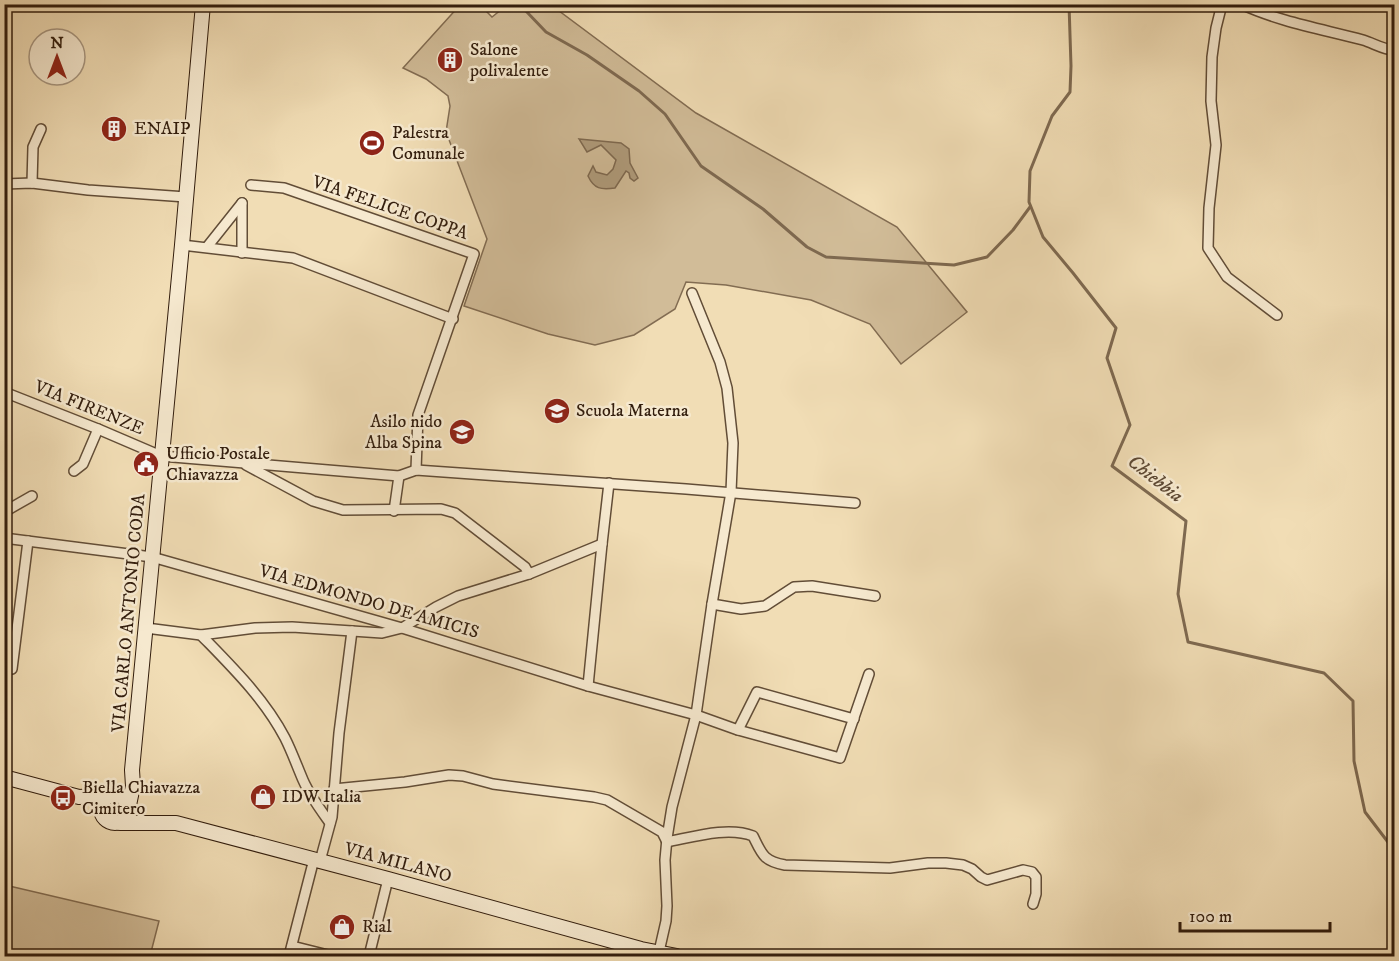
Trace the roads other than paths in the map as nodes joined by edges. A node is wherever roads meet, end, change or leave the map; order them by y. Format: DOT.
graph roads {
  1 [pos="202,4"];
  2 [pos="1222,4"];
  3 [pos="1241,4"];
  4 [pos="1393,51"];
  5 [pos="41,129"];
  6 [pos="32,183"];
  7 [pos="4,184"];
  8 [pos="251,185"];
  9 [pos="186,197"];
  10 [pos="182,245"];
  11 [pos="207,248"];
  12 [pos="242,253"];
  13 [pos="692,293"];
  14 [pos="1277,315"];
  15 [pos="453,319"];
  16 [pos="4,392"];
  17 [pos="98,429"];
  18 [pos="161,456"];
  19 [pos="242,463"];
  20 [pos="416,470"];
  21 [pos="74,471"];
  22 [pos="399,476"];
  23 [pos="609,483"];
  24 [pos="731,492"];
  25 [pos="32,496"];
  26 [pos="855,503"];
  27 [pos="394,511"];
  28 [pos="4,512"];
  29 [pos="4,538"];
  30 [pos="28,541"];
  31 [pos="602,544"];
  32 [pos="152,557"];
  33 [pos="529,574"];
  34 [pos="875,596"];
  35 [pos="711,604"];
  36 [pos="146,628"];
  37 [pos="402,628"];
  38 [pos="352,631"];
  39 [pos="201,635"];
  40 [pos="12,669"];
  41 [pos="869,674"];
  42 [pos="588,686"];
  43 [pos="696,715"];
  44 [pos="854,719"];
  45 [pos="738,729"];
  46 [pos="132,770"];
  47 [pos="4,777"];
  48 [pos="334,789"];
  49 [pos="113,795"];
  50 [pos="79,797"];
  51 [pos="129,808"];
  52 [pos="101,813"];
  53 [pos="120,823"];
  54 [pos="176,823"];
  55 [pos="330,823"];
  56 [pos="667,842"];
  57 [pos="317,860"];
  58 [pos="388,879"];
  59 [pos="1033,904"];
  60 [pos="292,946"];
  61 [pos="665,956"];
  62 [pos="289,957"];
  63 [pos="332,957"];
  64 [pos="369,957"];
  1 -- 9 [label="street, VIA CARLO ANTONIO CODA"];
  2 -- 14 [label="street"];
  3 -- 4 [label="street"];
  5 -- 6 [label="street"];
  6 -- 7 [label="street"];
  6 -- 9 [label="street"];
  8 -- 15 [label="street, VIA FELICE COPPA"];
  9 -- 10 [label="street, VIA CARLO ANTONIO CODA"];
  10 -- 11 [label="street"];
  10 -- 18 [label="street, VIA CARLO ANTONIO CODA"];
  11 -- 12 [label="street"];
  11 -- 12 [label="street"];
  12 -- 15 [label="street"];
  13 -- 24 [label="street"];
  15 -- 20 [label="street, VIA FELICE COPPA"];
  16 -- 17 [label="street, VIA FIRENZE"];
  17 -- 18 [label="street, VIA FIRENZE"];
  17 -- 21 [label="street"];
  18 -- 19 [label="street"];
  18 -- 32 [label="street, VIA CARLO ANTONIO CODA"];
  19 -- 22 [label="street"];
  19 -- 27 [label="street"];
  20 -- 22 [label="street"];
  20 -- 23 [label="street"];
  22 -- 27 [label="street"];
  23 -- 24 [label="street"];
  23 -- 31 [label="street"];
  24 -- 26 [label="street"];
  24 -- 35 [label="street"];
  25 -- 28 [label="street"];
  27 -- 33 [label="street"];
  29 -- 30 [label="street, VIA EDMONDO DE AMICIS"];
  30 -- 32 [label="street, VIA EDMONDO DE AMICIS"];
  30 -- 40 [label="street"];
  31 -- 33 [label="street"];
  31 -- 42 [label="street"];
  32 -- 36 [label="street, VIA CARLO ANTONIO CODA"];
  32 -- 37 [label="street, VIA EDMONDO DE AMICIS"];
  33 -- 37 [label="street"];
  34 -- 35 [label="street"];
  35 -- 43 [label="street"];
  36 -- 39 [label="street"];
  36 -- 46 [label="street, VIA CARLO ANTONIO CODA"];
  37 -- 38 [label="street"];
  37 -- 42 [label="street, VIA EDMONDO DE AMICIS"];
  38 -- 39 [label="street"];
  38 -- 48 [label="street"];
  39 -- 55 [label="street"];
  41 -- 44 [label="street"];
  42 -- 43 [label="street, VIA EDMONDO DE AMICIS"];
  43 -- 45 [label="street, VIA EDMONDO DE AMICIS"];
  43 -- 56 [label="street"];
  44 -- 45 [label="street"];
  44 -- 45 [label="street, VIA EDMONDO DE AMICIS"];
  46 -- 49 [label="street, VIA CARLO ANTONIO CODA"];
  46 -- 51 [label="street, VIA CARLO ANTONIO CODA"];
  47 -- 50 [label="street, VIA MILANO"];
  48 -- 55 [label="street"];
  48 -- 56 [label="street"];
  49 -- 50 [label="street, VIA MILANO"];
  49 -- 51 [label="street"];
  49 -- 52 [label="street"];
  50 -- 52 [label="street, VIA MILANO"];
  51 -- 53 [label="street"];
  51 -- 54 [label="street"];
  52 -- 53 [label="street, VIA MILANO"];
  53 -- 54 [label="street, VIA MILANO"];
  54 -- 57 [label="street, VIA MILANO"];
  55 -- 57 [label="street"];
  56 -- 59 [label="street"];
  56 -- 61 [label="street"];
  57 -- 58 [label="street, VIA MILANO"];
  57 -- 60 [label="street"];
  58 -- 61 [label="street, VIA MILANO"];
  58 -- 64 [label="street"];
  60 -- 62 [label="street"];
  60 -- 63 [label="street"];
}
